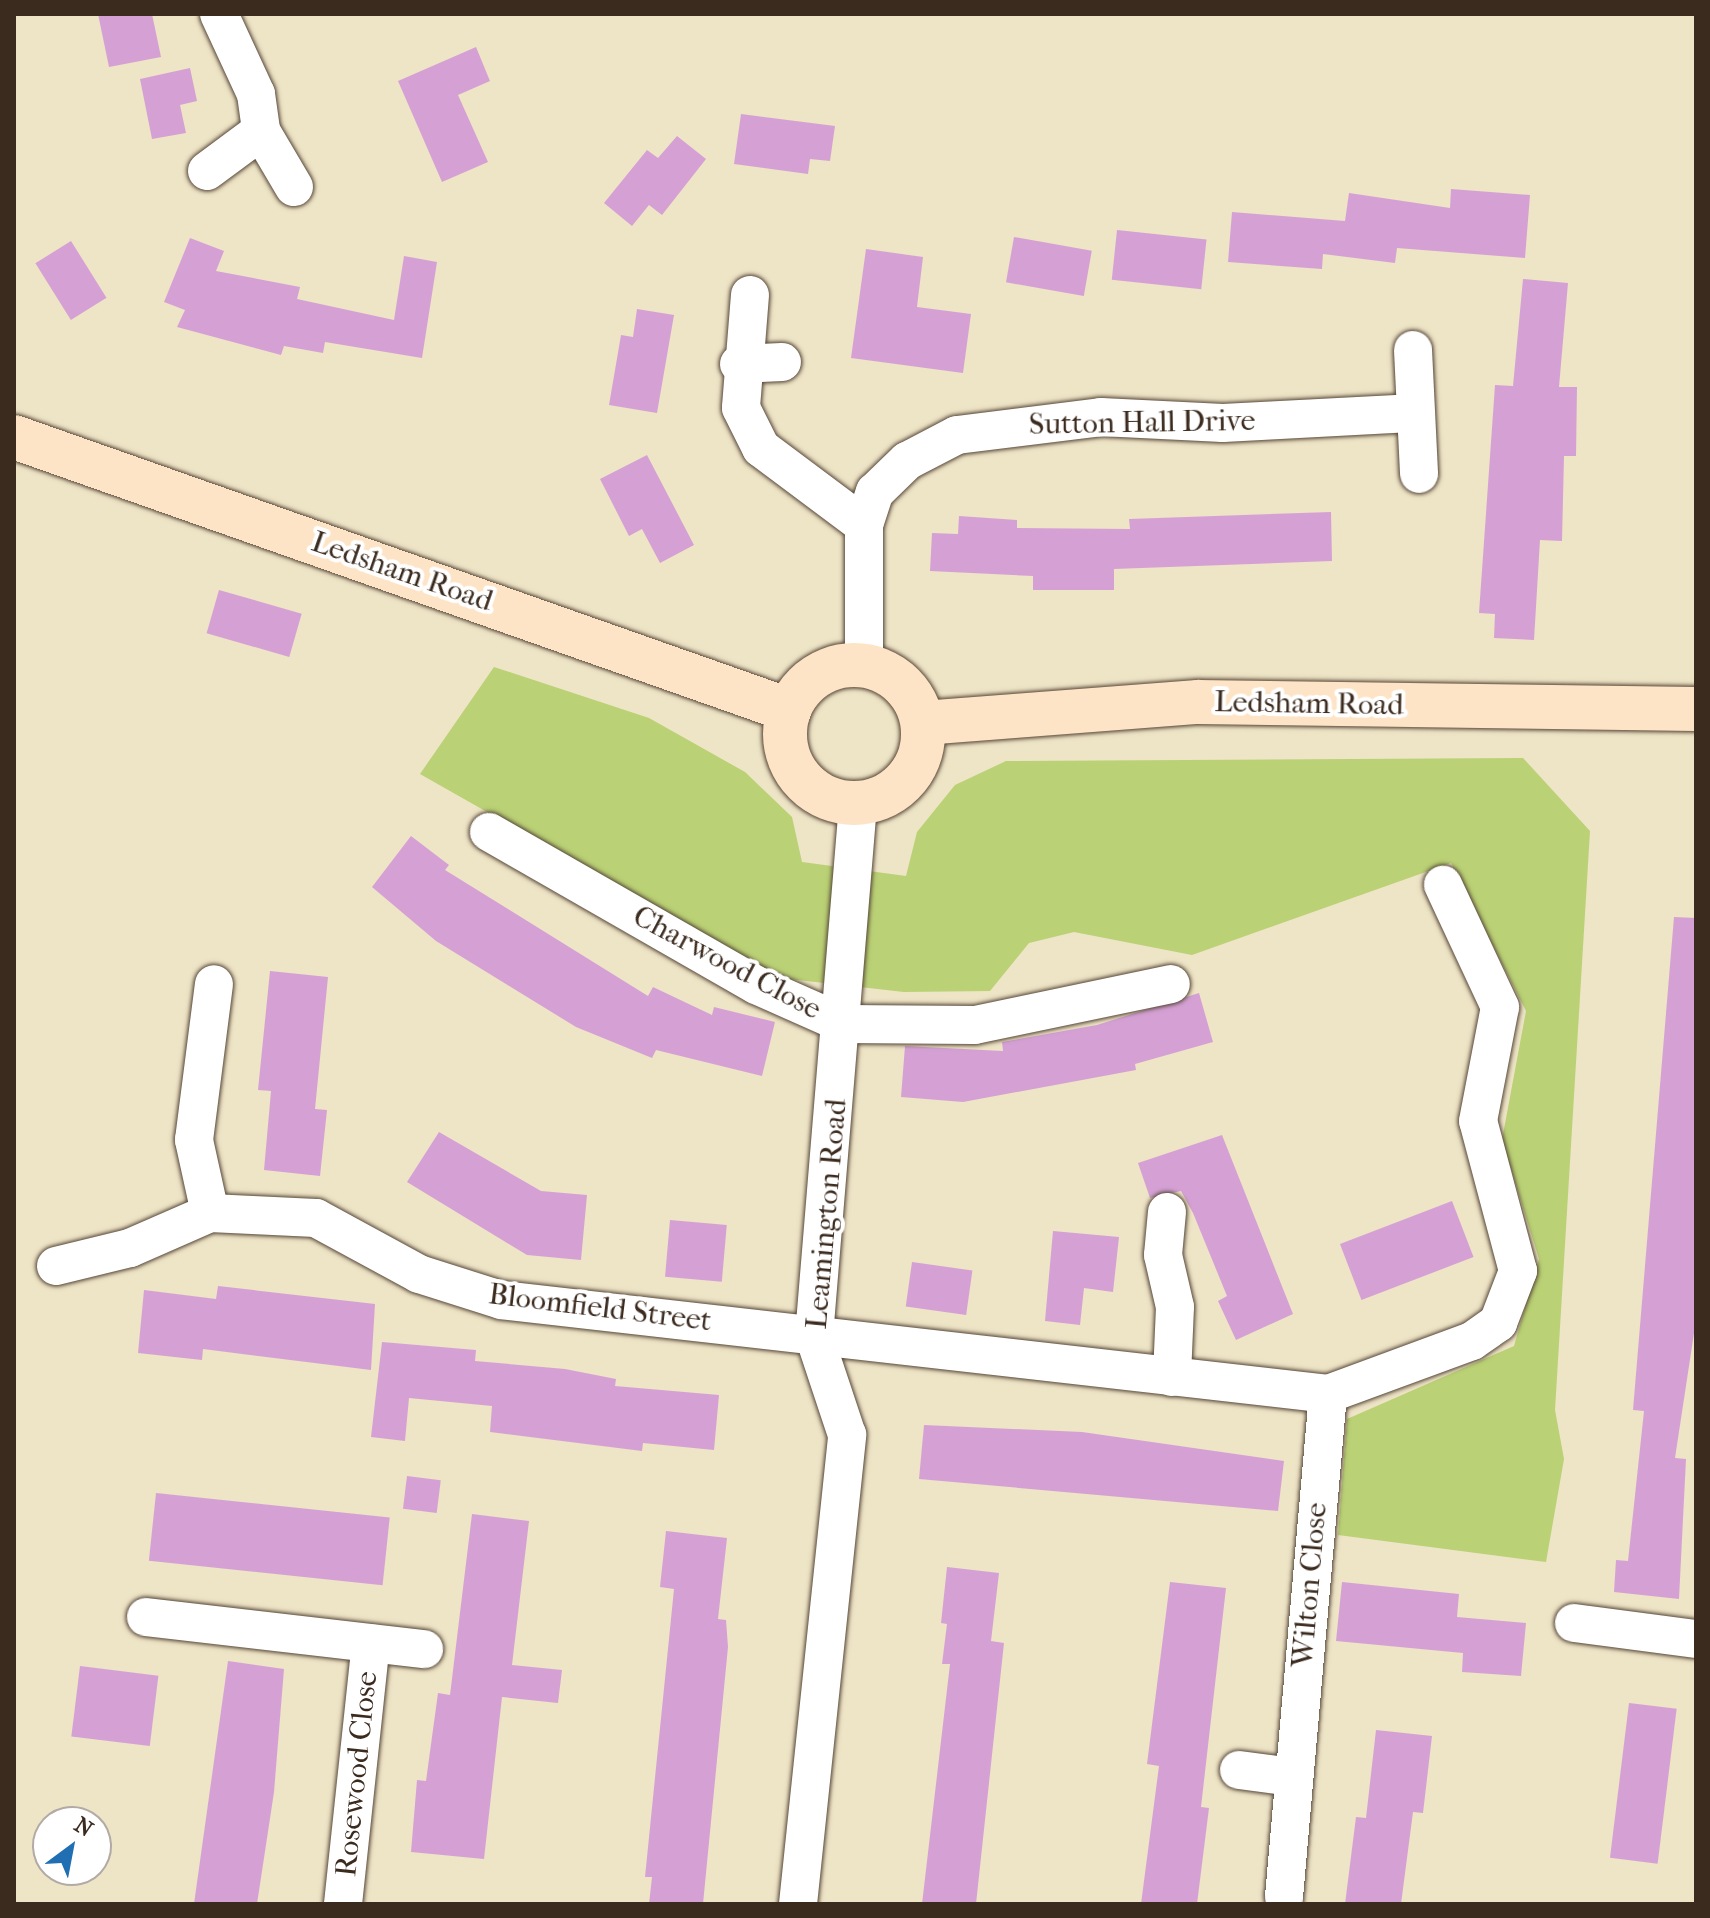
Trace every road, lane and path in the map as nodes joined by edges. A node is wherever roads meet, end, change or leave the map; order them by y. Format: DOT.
graph roads {
  1 [pos="219,14"];
  2 [pos="261,131"];
  3 [pos="207,171"];
  4 [pos="294,187"];
  5 [pos="750,295"];
  6 [pos="1413,350"];
  7 [pos="782,362"];
  8 [pos="739,364"];
  9 [pos="1416,413"];
  10 [pos="14,437"];
  11 [pos="1419,474"];
  12 [pos="864,525"];
  13 [pos="864,665"];
  14 [pos="1696,709"];
  15 [pos="789,710"];
  16 [pos="923,723"];
  17 [pos="858,804"];
  18 [pos="489,832"];
  19 [pos="1443,885"];
  20 [pos="214,984"];
  21 [pos="1171,984"];
  22 [pos="844,1024"];
  23 [pos="1167,1212"];
  24 [pos="210,1213"];
  25 [pos="56,1266"];
  26 [pos="814,1336"];
  27 [pos="1172,1377"];
  28 [pos="1328,1394"];
  29 [pos="146,1617"];
  30 [pos="1574,1623"];
  31 [pos="1696,1639"];
  32 [pos="371,1644"];
  33 [pos="424,1649"];
  34 [pos="1239,1770"];
  35 [pos="1292,1777"];
  36 [pos="1284,1897"];
  37 [pos="343,1904"];
  38 [pos="798,1904"];
  1 -- 2 [label="street"];
  2 -- 3 [label="street"];
  2 -- 4 [label="street"];
  5 -- 8 [label="street"];
  6 -- 9 [label="street"];
  7 -- 8 [label="street"];
  8 -- 12 [label="street"];
  9 -- 11 [label="street"];
  9 -- 12 [label="street, Sutton Hall Drive"];
  10 -- 15 [label="main road, Ledsham Road"];
  12 -- 13 [label="street, Sutton Hall Drive"];
  13 -- 15 [label="main road"];
  13 -- 16 [label="main road"];
  14 -- 16 [label="main road, Ledsham Road"];
  15 -- 17 [label="main road"];
  16 -- 17 [label="main road"];
  17 -- 22 [label="street, Leamington Road"];
  18 -- 22 [label="street, Charwood Close"];
  19 -- 28 [label="street"];
  20 -- 24 [label="street"];
  21 -- 22 [label="street, Charwood Close"];
  22 -- 26 [label="street, Leamington Road"];
  23 -- 27 [label="street"];
  24 -- 25 [label="street, Bloomfield Street"];
  24 -- 26 [label="street, Bloomfield Street"];
  26 -- 27 [label="street"];
  26 -- 38 [label="street, Leamington Road"];
  27 -- 28 [label="street"];
  28 -- 35 [label="street, Wilton Close"];
  29 -- 32 [label="street"];
  30 -- 31 [label="street"];
  32 -- 33 [label="street"];
  32 -- 37 [label="street, Rosewood Close"];
  34 -- 35 [label="street"];
  35 -- 36 [label="street, Wilton Close"];
}
